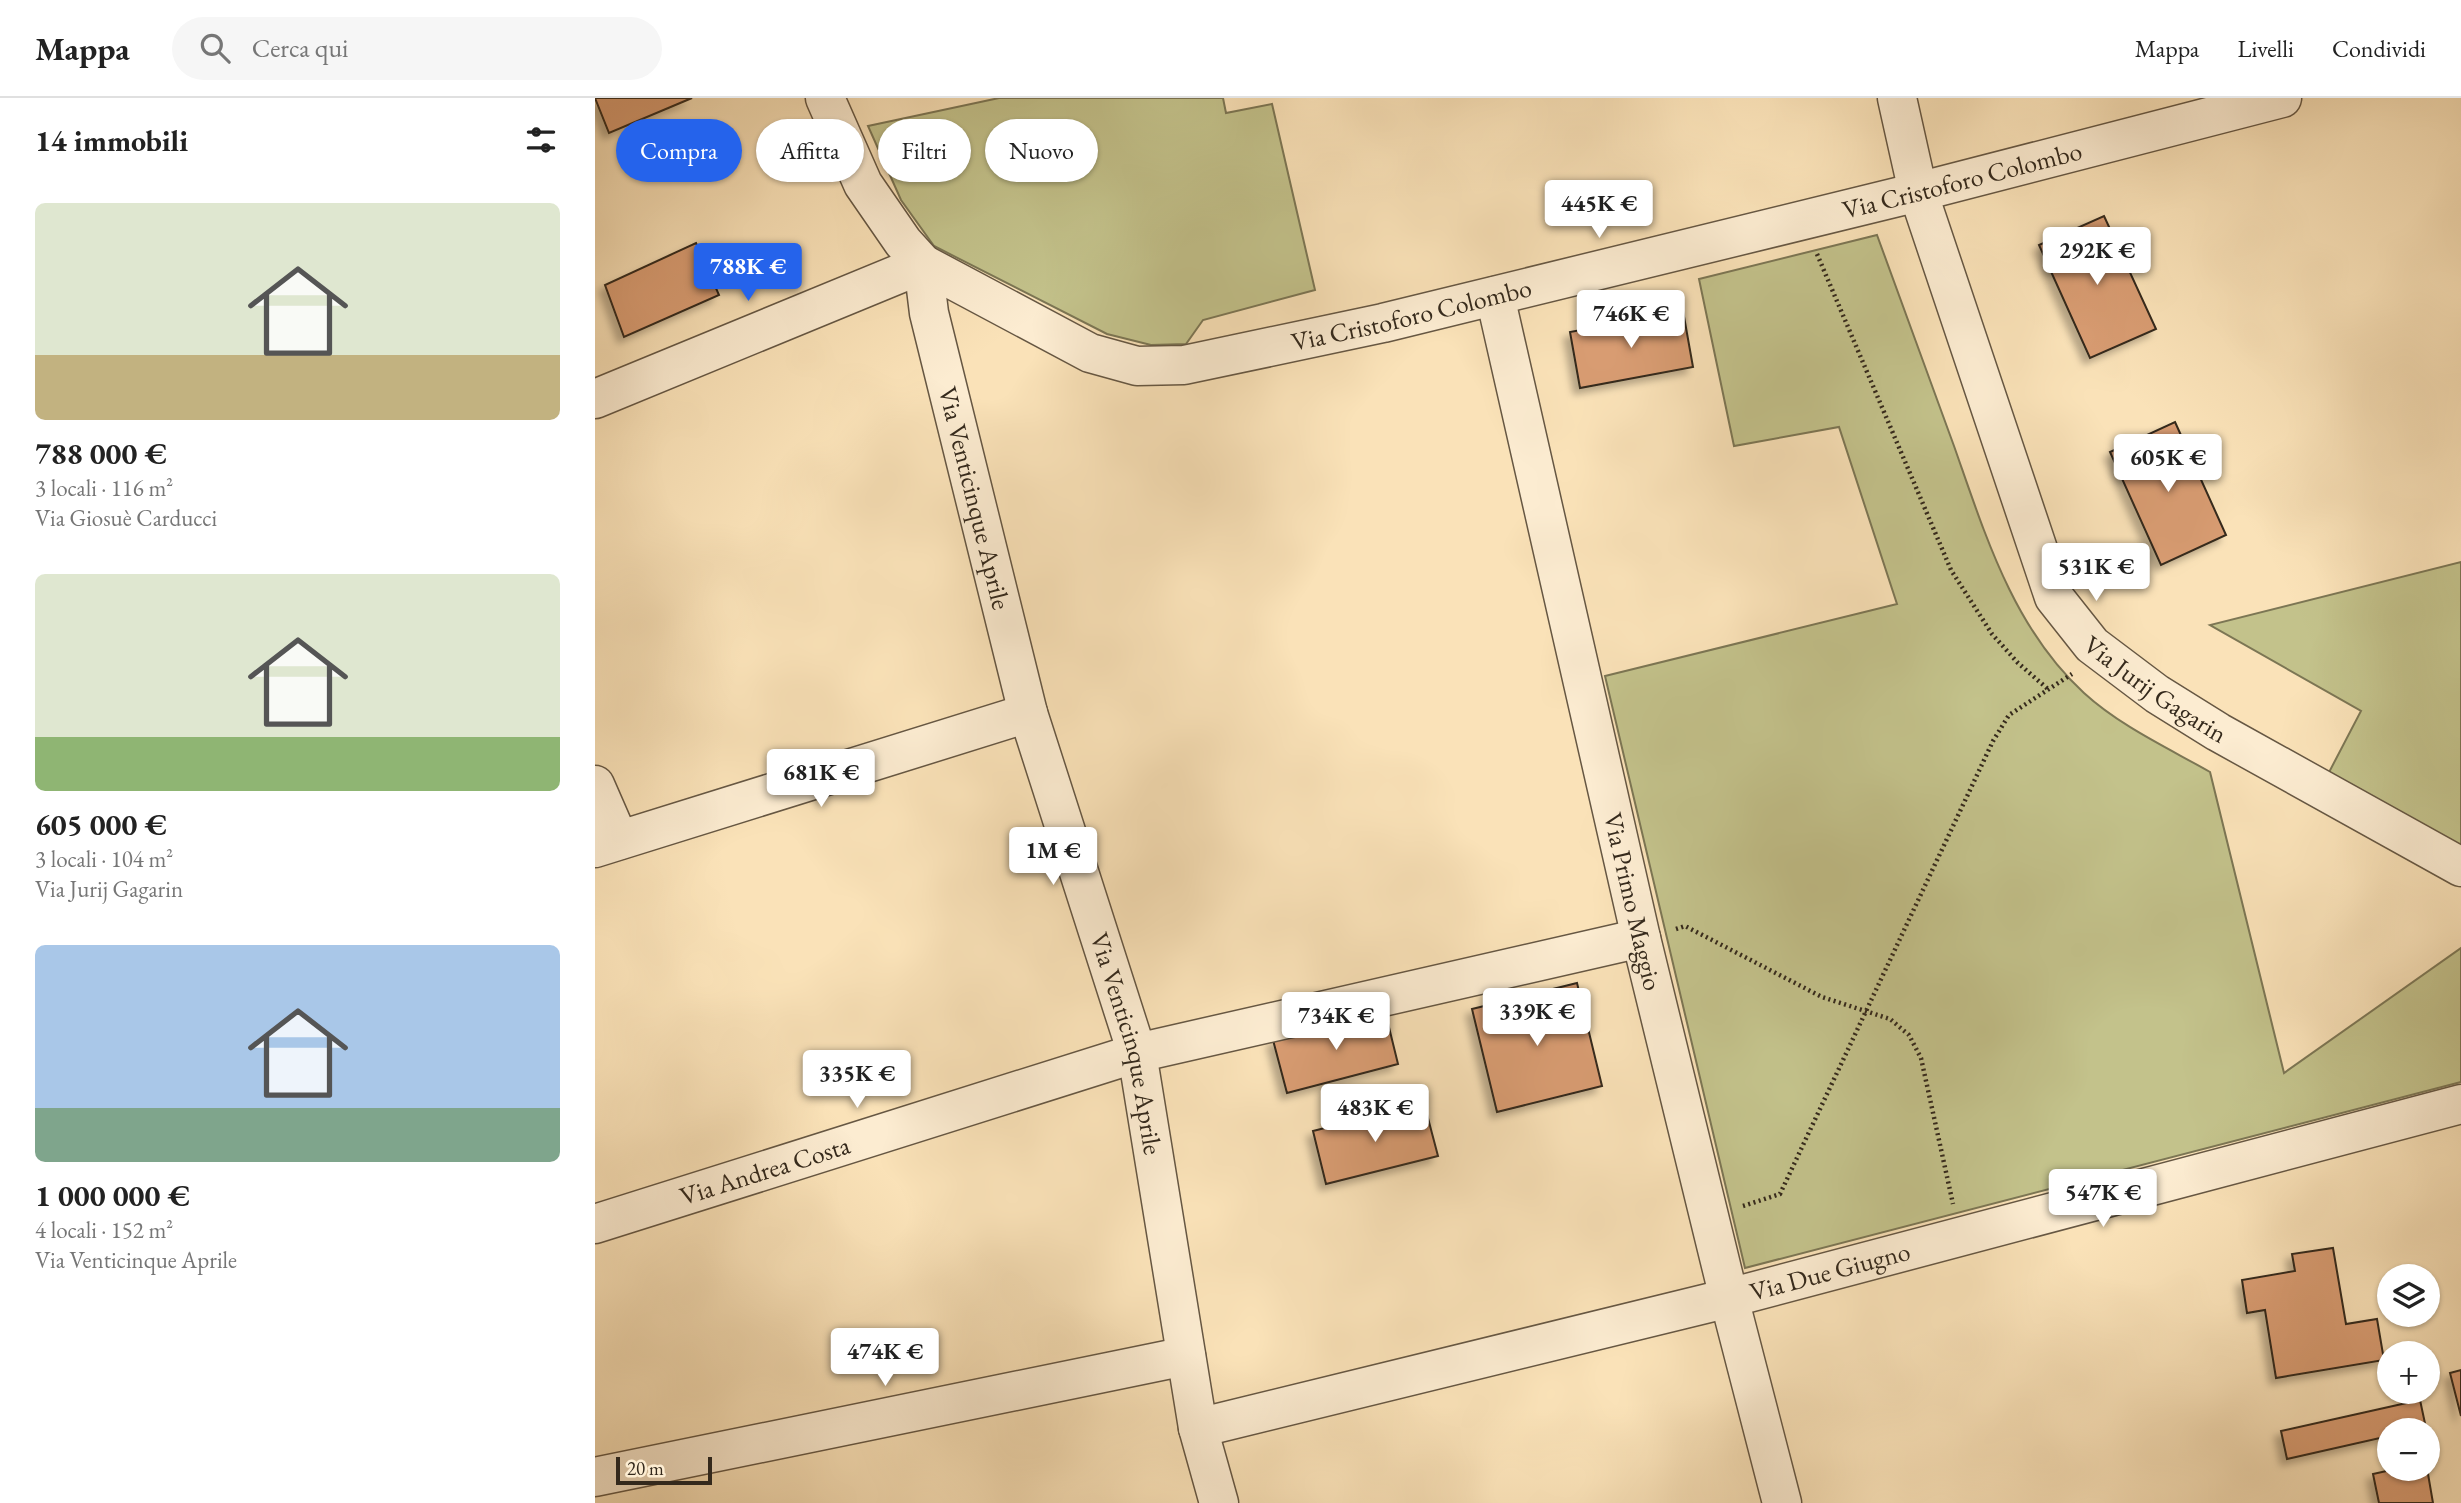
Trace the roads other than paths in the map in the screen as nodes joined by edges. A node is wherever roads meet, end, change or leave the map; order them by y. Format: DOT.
graph roads {
  1 [pos="825,98"];
  2 [pos="1897,98"];
  3 [pos="2282,98"];
  4 [pos="1918,192"];
  5 [pos="923,264"];
  6 [pos="1495,296"];
  7 [pos="595,399"];
  8 [pos="1028,713"];
  9 [pos="595,785"];
  10 [pos="607,844"];
  11 [pos="2461,867"];
  12 [pos="1641,938"];
  13 [pos="1137,1053"];
  14 [pos="2461,1104"];
  15 [pos="595,1224"];
  16 [pos="1729,1298"];
  17 [pos="1187,1356"];
  18 [pos="1198,1428"];
  19 [pos="595,1477"];
  20 [pos="1219,1503"];
  21 [pos="1782,1503"];
  1 -- 5 [label="street"];
  2 -- 4 [label="street, Via Jurij Gagarin"];
  3 -- 4 [label="street, Via Cristoforo Colombo"];
  4 -- 6 [label="street, Via Cristoforo Colombo"];
  4 -- 11 [label="street, Via Jurij Gagarin"];
  5 -- 6 [label="street, Via Cristoforo Colombo"];
  5 -- 7 [label="street"];
  5 -- 8 [label="street, Via Venticinque Aprile"];
  6 -- 12 [label="street, Via Primo Maggio"];
  8 -- 10 [label="street"];
  8 -- 13 [label="street, Via Venticinque Aprile"];
  9 -- 10 [label="street"];
  12 -- 13 [label="street, Via Andrea Costa"];
  12 -- 16 [label="street, Via Primo Maggio"];
  13 -- 15 [label="street, Via Andrea Costa"];
  13 -- 17 [label="street, Via Venticinque Aprile"];
  14 -- 16 [label="street, Via Due Giugno"];
  16 -- 18 [label="street, Via Due Giugno"];
  16 -- 21 [label="street, Via Primo Maggio"];
  17 -- 18 [label="street, Via Venticinque Aprile"];
  17 -- 19 [label="street"];
  18 -- 20 [label="street, Via Venticinque Aprile"];
}
